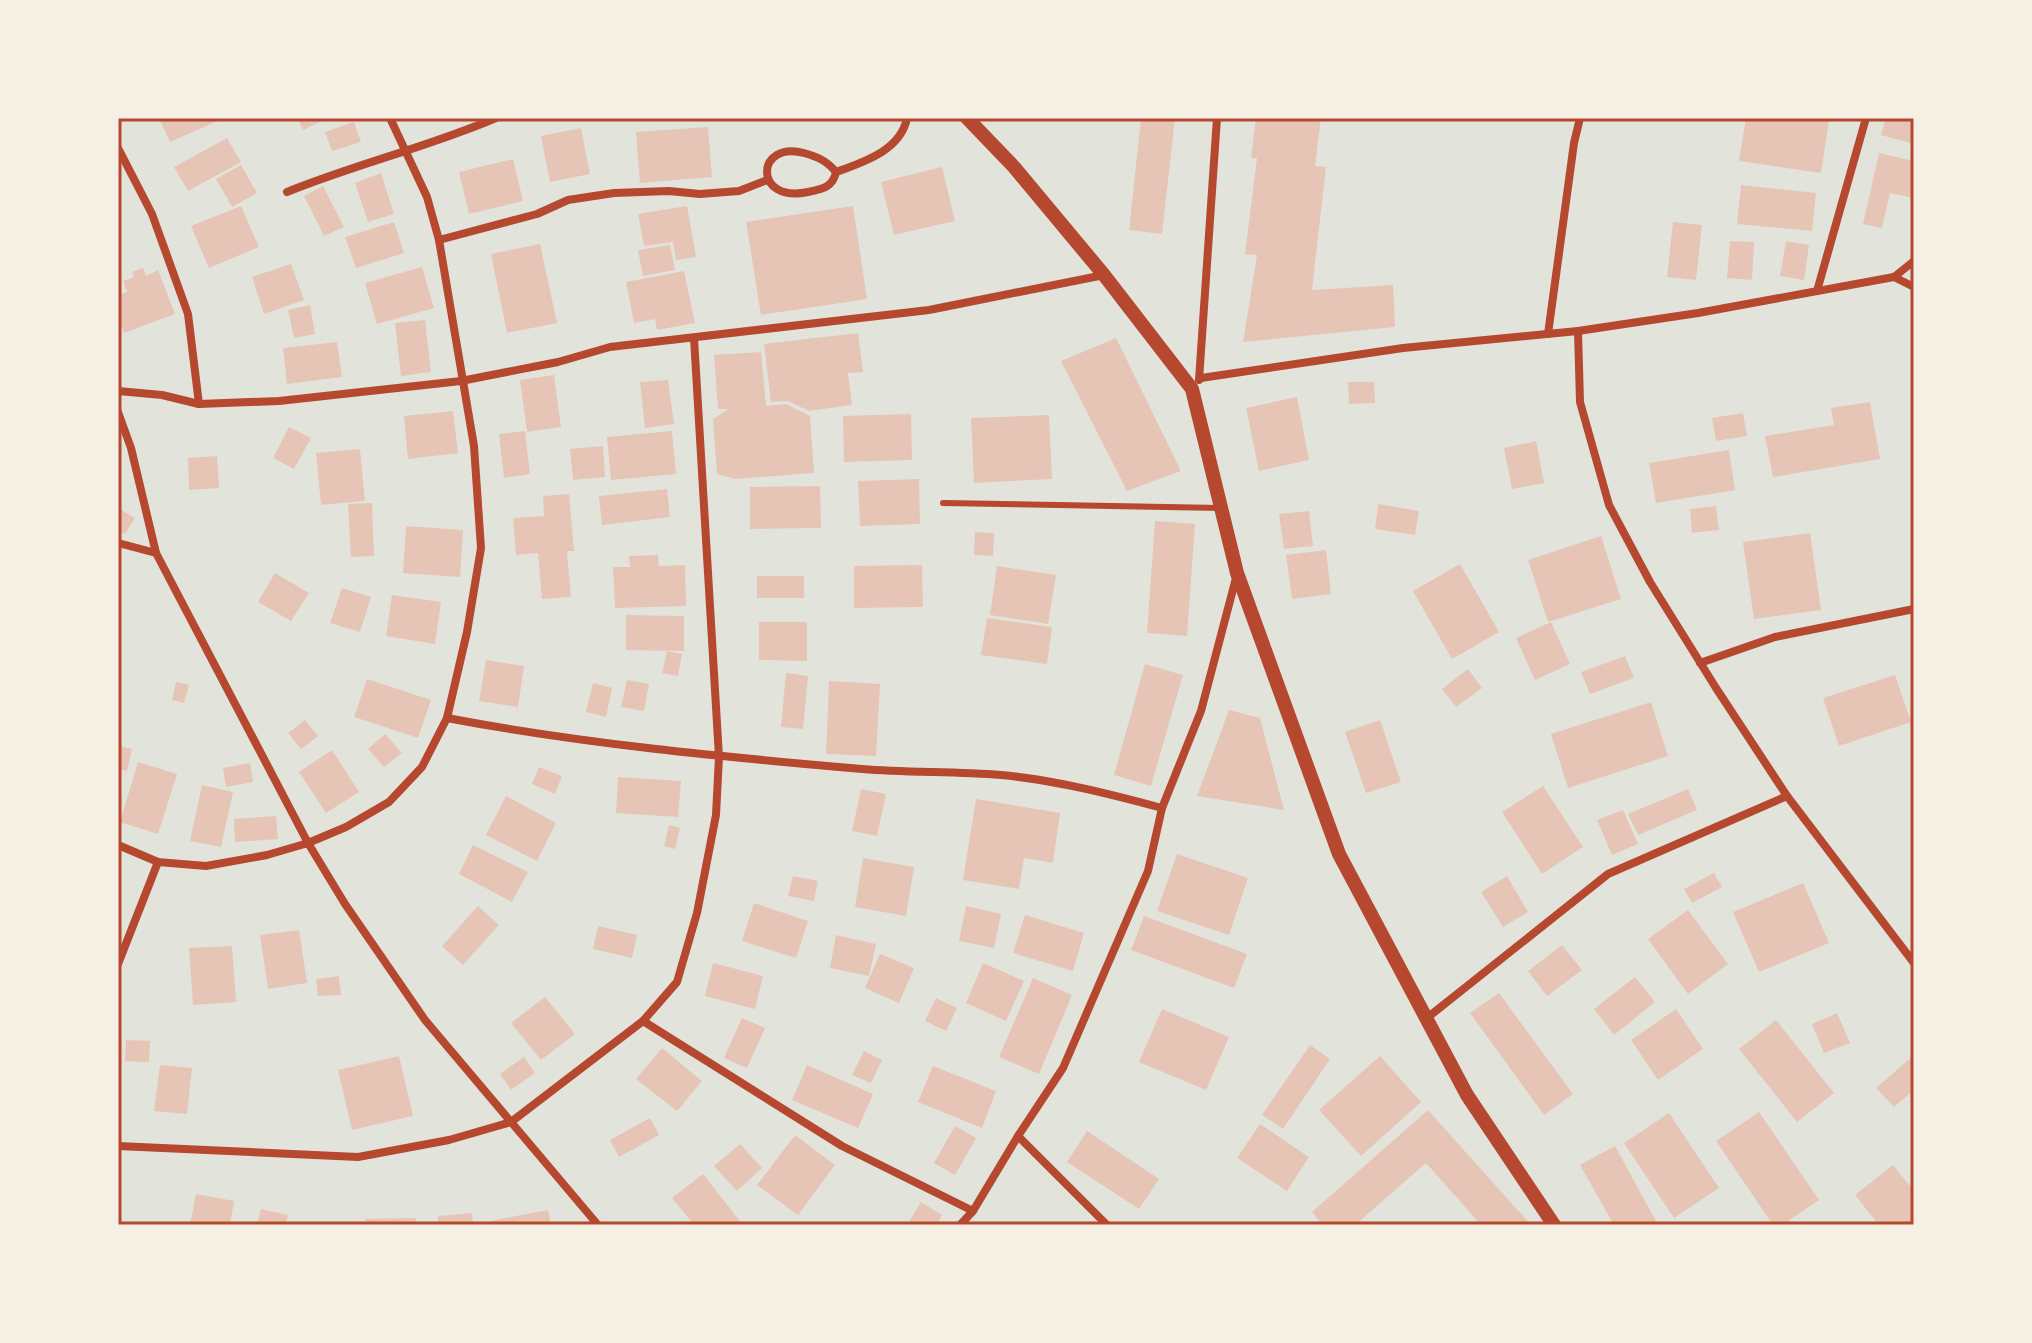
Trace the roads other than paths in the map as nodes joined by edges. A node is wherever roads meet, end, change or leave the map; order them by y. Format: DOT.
graph roads {
  1 [pos="390,118"];
  2 [pos="496,118"];
  3 [pos="907,118"];
  4 [pos="967,118"];
  5 [pos="1217,118"];
  6 [pos="1580,118"];
  7 [pos="1866,118"];
  8 [pos="118,148"];
  9 [pos="406,149"];
  10 [pos="836,172"];
  11 [pos="767,180"];
  12 [pos="287,192"];
  13 [pos="439,240"];
  14 [pos="1914,261"];
  15 [pos="1104,275"];
  16 [pos="1894,277"];
  17 [pos="1914,287"];
  18 [pos="1817,291"];
  19 [pos="1578,331"];
  20 [pos="1548,334"];
  21 [pos="694,338"];
  22 [pos="461,381"];
  23 [pos="1196,383"];
  24 [pos="118,391"];
  25 [pos="199,404"];
  26 [pos="118,412"];
  27 [pos="943,503"];
  28 [pos="1221,508"];
  29 [pos="118,543"];
  30 [pos="156,553"];
  31 [pos="1237,573"];
  32 [pos="1914,609"];
  33 [pos="1700,663"];
  34 [pos="447,718"];
  35 [pos="719,757"];
  36 [pos="1787,796"];
  37 [pos="1162,808"];
  38 [pos="308,843"];
  39 [pos="118,845"];
  40 [pos="158,862"];
  41 [pos="1914,963"];
  42 [pos="118,964"];
  43 [pos="1427,1018"];
  44 [pos="643,1021"];
  45 [pos="511,1122"];
  46 [pos="1018,1136"];
  47 [pos="118,1146"];
  48 [pos="973,1211"];
  49 [pos="598,1225"];
  50 [pos="960,1225"];
  51 [pos="1107,1225"];
  52 [pos="1554,1225"];
  1 -- 9 [label="street"];
  2 -- 9 [label="street"];
  3 -- 10 [label="street"];
  4 -- 15 [label="street"];
  5 -- 23 [label="street"];
  6 -- 20 [label="street"];
  7 -- 18 [label="street"];
  8 -- 25 [label="street"];
  9 -- 12 [label="street"];
  9 -- 13 [label="street"];
  10 -- 11 [label="street"];
  10 -- 11 [label="street"];
  11 -- 13 [label="street"];
  13 -- 22 [label="street"];
  14 -- 16 [label="street"];
  15 -- 21 [label="street"];
  15 -- 23 [label="street"];
  16 -- 17 [label="street"];
  16 -- 18 [label="street"];
  18 -- 19 [label="street"];
  19 -- 20 [label="street"];
  19 -- 33 [label="street"];
  20 -- 23 [label="street"];
  21 -- 22 [label="street"];
  21 -- 35 [label="street"];
  22 -- 25 [label="street"];
  22 -- 34 [label="street"];
  23 -- 28 [label="street"];
  24 -- 25 [label="street"];
  26 -- 30 [label="street"];
  27 -- 28 [label="lane"];
  28 -- 31 [label="street"];
  29 -- 30 [label="street"];
  30 -- 38 [label="street"];
  31 -- 37 [label="street"];
  31 -- 43 [label="street"];
  32 -- 33 [label="street"];
  33 -- 36 [label="street"];
  34 -- 35 [label="street"];
  34 -- 38 [label="street"];
  35 -- 37 [label="street"];
  35 -- 44 [label="street"];
  36 -- 41 [label="street"];
  36 -- 43 [label="street"];
  37 -- 46 [label="street"];
  38 -- 40 [label="street"];
  38 -- 45 [label="street"];
  39 -- 40 [label="street"];
  40 -- 42 [label="street"];
  43 -- 52 [label="street"];
  44 -- 45 [label="street"];
  44 -- 48 [label="street"];
  45 -- 47 [label="street"];
  45 -- 49 [label="street"];
  46 -- 48 [label="street"];
  46 -- 51 [label="street"];
  48 -- 50 [label="street"];
}
